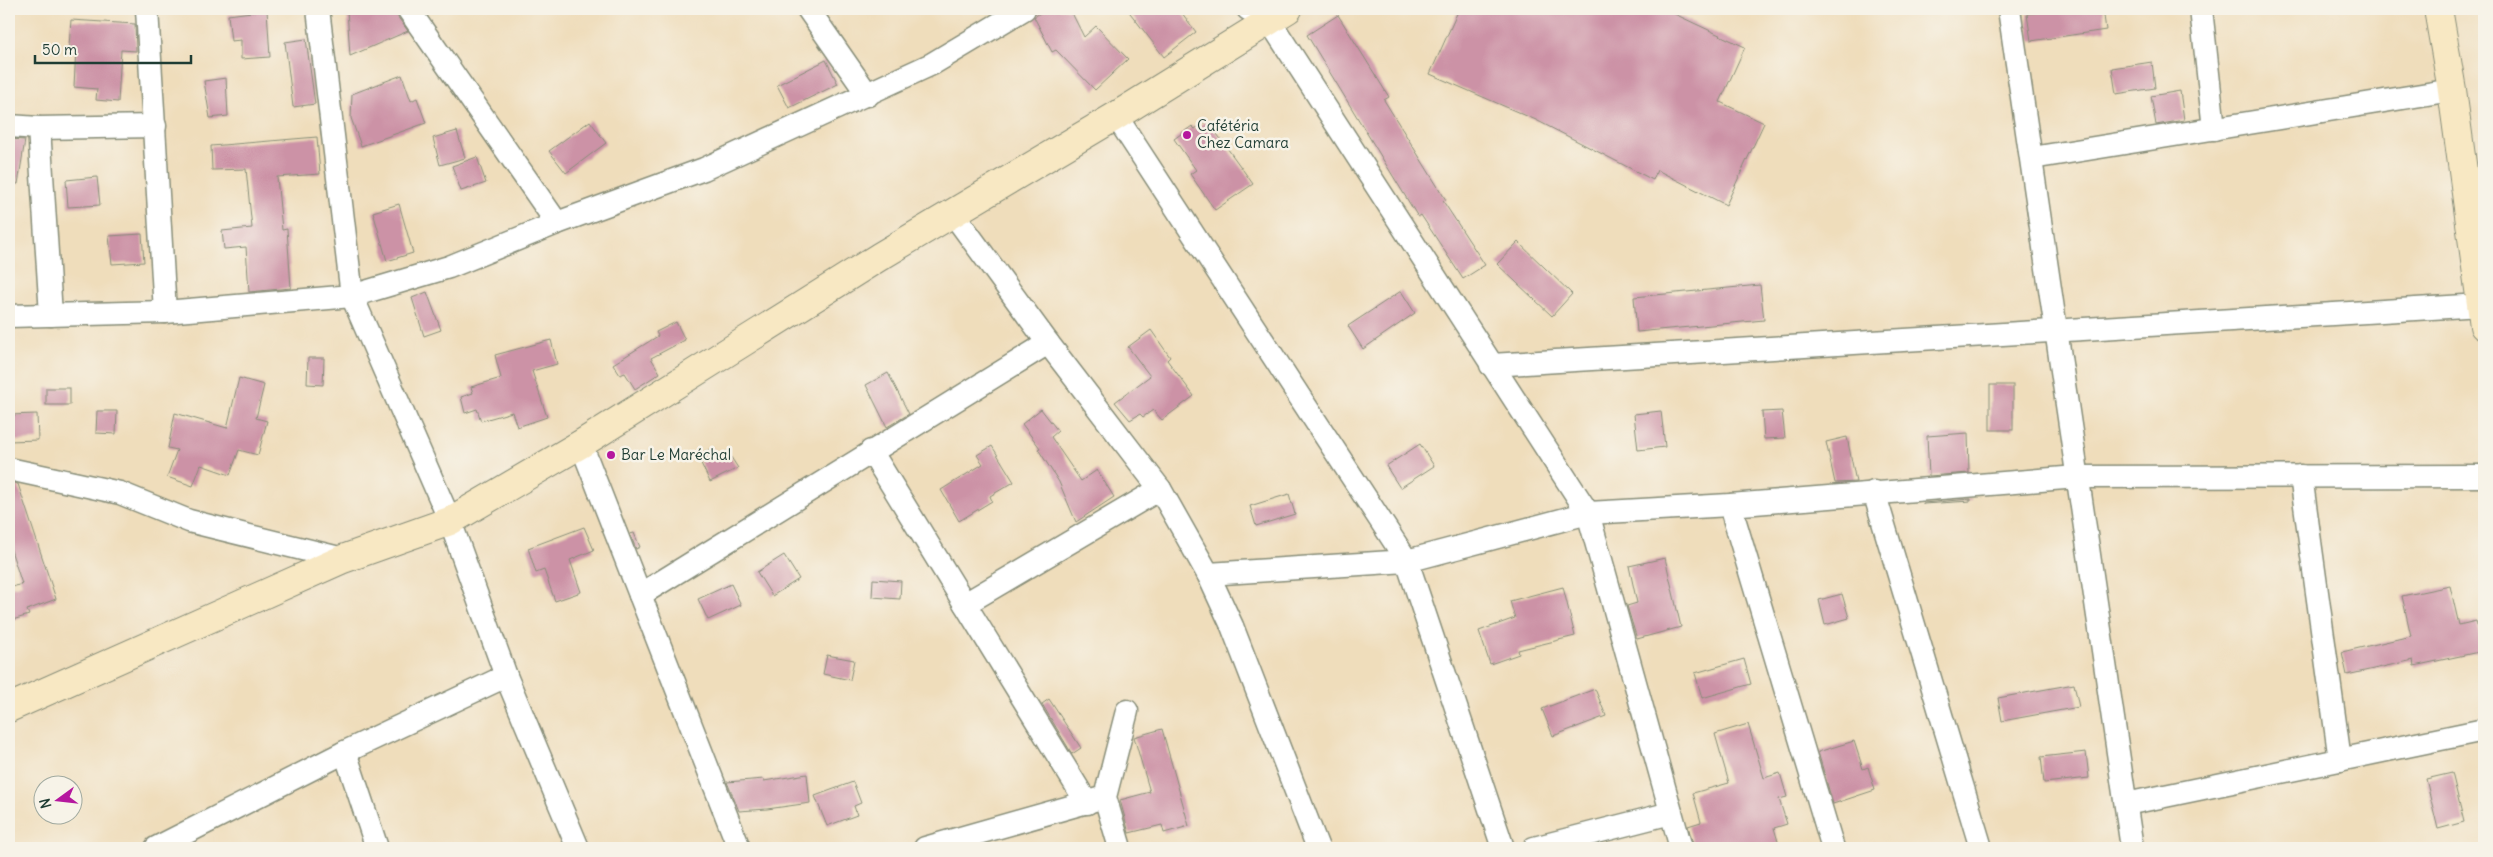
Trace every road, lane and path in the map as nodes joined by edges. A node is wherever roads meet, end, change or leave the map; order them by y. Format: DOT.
graph roads {
  1 [pos="147,9"];
  2 [pos="318,9"];
  3 [pos="408,9"];
  4 [pos="808,9"];
  5 [pos="1024,9"];
  6 [pos="2009,9"];
  7 [pos="2201,9"];
  8 [pos="2438,9"];
  9 [pos="1268,13"];
  10 [pos="2452,90"];
  11 [pos="868,95"];
  12 [pos="1116,116"];
  13 [pos="9,126"];
  14 [pos="155,126"];
  15 [pos="39,128"];
  16 [pos="2214,129"];
  17 [pos="2032,158"];
  18 [pos="952,212"];
  19 [pos="557,223"];
  20 [pos="352,296"];
  21 [pos="165,312"];
  22 [pos="51,315"];
  23 [pos="2483,315"];
  24 [pos="9,316"];
  25 [pos="2058,330"];
  26 [pos="1048,343"];
  27 [pos="1491,365"];
  28 [pos="581,444"];
  29 [pos="871,451"];
  30 [pos="9,469"];
  31 [pos="2301,476"];
  32 [pos="2484,476"];
  33 [pos="2077,477"];
  34 [pos="1160,489"];
  35 [pos="1874,492"];
  36 [pos="1730,505"];
  37 [pos="1588,514"];
  38 [pos="450,521"];
  39 [pos="343,559"];
  40 [pos="1407,561"];
  41 [pos="1208,574"];
  42 [pos="640,595"];
  43 [pos="965,604"];
  44 [pos="506,676"];
  45 [pos="9,708"];
  46 [pos="1127,711"];
  47 [pos="2484,730"];
  48 [pos="345,752"];
  49 [pos="2340,760"];
  50 [pos="1096,800"];
  51 [pos="2126,804"];
  52 [pos="1671,813"];
  53 [pos="156,848"];
  54 [pos="377,848"];
  55 [pos="578,848"];
  56 [pos="739,848"];
  57 [pos="925,848"];
  58 [pos="1120,848"];
  59 [pos="1318,848"];
  60 [pos="1503,848"];
  61 [pos="1534,848"];
  62 [pos="1681,848"];
  63 [pos="1833,848"];
  64 [pos="1981,848"];
  65 [pos="2132,848"];
  1 -- 14 [label="street"];
  2 -- 20 [label="street"];
  3 -- 19 [label="street"];
  4 -- 11 [label="street"];
  5 -- 11 [label="street"];
  6 -- 17 [label="street"];
  7 -- 16 [label="street"];
  8 -- 10 [label="street"];
  9 -- 12 [label="street"];
  9 -- 27 [label="street"];
  10 -- 16 [label="street"];
  10 -- 23 [label="street"];
  11 -- 19 [label="street"];
  12 -- 18 [label="street"];
  12 -- 40 [label="street"];
  13 -- 15 [label="street"];
  14 -- 15 [label="street"];
  14 -- 21 [label="street"];
  15 -- 22 [label="street"];
  16 -- 17 [label="street"];
  17 -- 25 [label="street"];
  18 -- 26 [label="street"];
  18 -- 28 [label="street"];
  19 -- 20 [label="street"];
  20 -- 21 [label="street"];
  20 -- 38 [label="street"];
  21 -- 22 [label="street"];
  22 -- 24 [label="street"];
  23 -- 25 [label="street"];
  25 -- 27 [label="street"];
  25 -- 33 [label="street"];
  26 -- 29 [label="street"];
  26 -- 34 [label="street"];
  27 -- 37 [label="street"];
  28 -- 38 [label="street"];
  28 -- 42 [label="street"];
  29 -- 42 [label="street"];
  29 -- 43 [label="street"];
  30 -- 39 [label="street"];
  31 -- 32 [label="street"];
  31 -- 33 [label="street"];
  31 -- 49 [label="street"];
  33 -- 35 [label="street"];
  33 -- 51 [label="street"];
  34 -- 41 [label="street"];
  34 -- 43 [label="street"];
  35 -- 36 [label="street"];
  35 -- 64 [label="street"];
  36 -- 37 [label="street"];
  36 -- 63 [label="street"];
  37 -- 40 [label="street"];
  37 -- 52 [label="street"];
  38 -- 39 [label="street"];
  38 -- 44 [label="street"];
  39 -- 45 [label="street"];
  40 -- 41 [label="street"];
  40 -- 60 [label="street"];
  41 -- 59 [label="street"];
  42 -- 56 [label="street"];
  43 -- 50 [label="street"];
  44 -- 48 [label="street"];
  44 -- 55 [label="street"];
  46 -- 50 [label="street"];
  47 -- 49 [label="street"];
  48 -- 53 [label="street"];
  48 -- 54 [label="street"];
  49 -- 51 [label="street"];
  50 -- 57 [label="street"];
  50 -- 58 [label="street"];
  51 -- 65 [label="street"];
  52 -- 61 [label="street"];
  52 -- 62 [label="street"];
}
